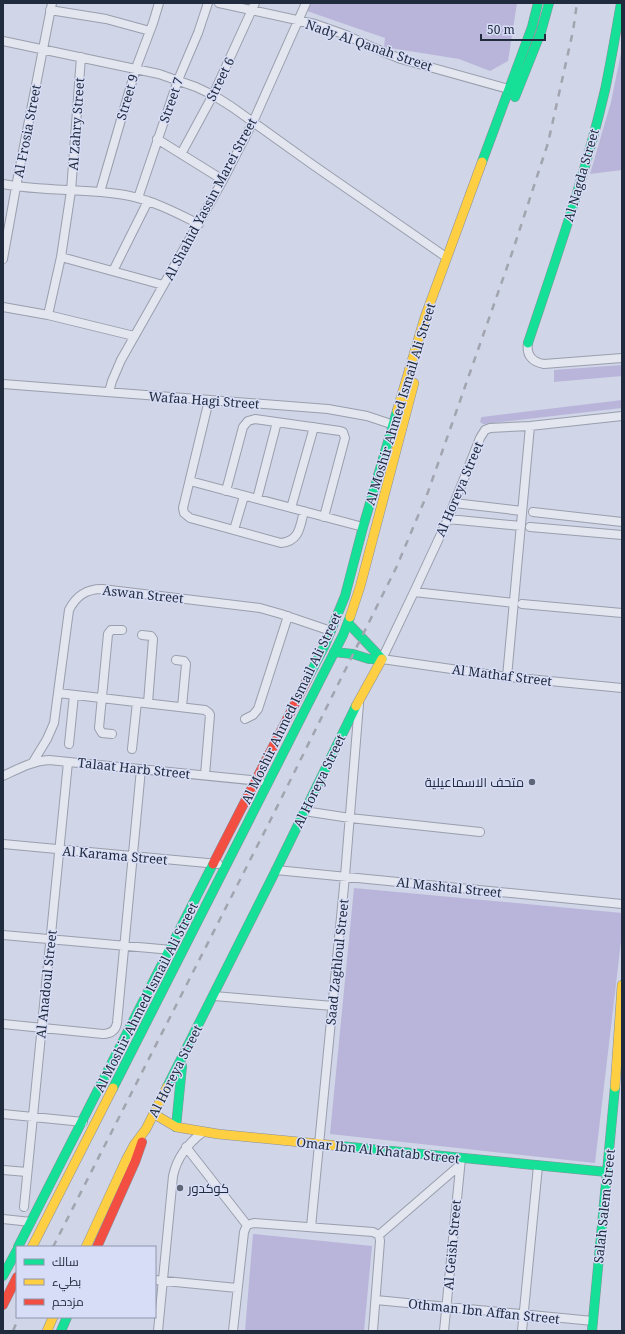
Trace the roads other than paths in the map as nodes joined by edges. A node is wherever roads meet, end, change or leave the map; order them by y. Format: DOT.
graph roads {
  1 [pos="159,3"];
  2 [pos="208,3"];
  3 [pos="219,3"];
  4 [pos="255,3"];
  5 [pos="306,3"];
  6 [pos="538,3"];
  7 [pos="549,3"];
  8 [pos="621,3"];
  9 [pos="51,7"];
  10 [pos="252,11"];
  11 [pos="297,20"];
  12 [pos="150,31"];
  13 [pos="3,41"];
  14 [pos="42,49"];
  15 [pos="81,57"];
  16 [pos="136,68"];
  17 [pos="178,80"];
  18 [pos="513,90"];
  19 [pos="213,95"];
  20 [pos="253,122"];
  21 [pos="158,139"];
  22 [pos="181,154"];
  23 [pos="223,180"];
  24 [pos="3,184"];
  25 [pos="16,187"];
  26 [pos="71,191"];
  27 [pos="100,192"];
  28 [pos="138,198"];
  29 [pos="148,201"];
  30 [pos="467,213"];
  31 [pos="199,224"];
  32 [pos="61,257"];
  33 [pos="446,257"];
  34 [pos="3,259"];
  35 [pos="114,271"];
  36 [pos="163,285"];
  37 [pos="3,307"];
  38 [pos="48,315"];
  39 [pos="134,336"];
  40 [pos="423,337"];
  41 [pos="528,343"];
  42 [pos="622,358"];
  43 [pos="3,384"];
  44 [pos="109,392"];
  45 [pos="210,400"];
  46 [pos="622,416"];
  47 [pos="277,422"];
  48 [pos="398,426"];
  49 [pos="530,426"];
  50 [pos="314,427"];
  51 [pos="190,481"];
  52 [pos="226,491"];
  53 [pos="244,496"];
  54 [pos="257,499"];
  55 [pos="454,503"];
  56 [pos="292,508"];
  57 [pos="522,511"];
  58 [pos="304,512"];
  59 [pos="533,512"];
  60 [pos="324,517"];
  61 [pos="448,519"];
  62 [pos="596,520"];
  63 [pos="622,522"];
  64 [pos="521,526"];
  65 [pos="363,527"];
  66 [pos="530,527"];
  67 [pos="234,530"];
  68 [pos="594,532"];
  69 [pos="622,535"];
  70 [pos="414,592"];
  71 [pos="518,603"];
  72 [pos="622,613"];
  73 [pos="288,616"];
  74 [pos="348,623"];
  75 [pos="122,630"];
  76 [pos="331,631"];
  77 [pos="142,635"];
  78 [pos="334,652"];
  79 [pos="382,659"];
  80 [pos="176,660"];
  81 [pos="507,677"];
  82 [pos="622,688"];
  83 [pos="58,693"];
  84 [pos="74,695"];
  85 [pos="360,697"];
  86 [pos="102,698"];
  87 [pos="136,702"];
  88 [pos="148,703"];
  89 [pos="182,707"];
  90 [pos="245,719"];
  91 [pos="112,734"];
  92 [pos="68,744"];
  93 [pos="132,749"];
  94 [pos="33,762"];
  95 [pos="68,762"];
  96 [pos="141,769"];
  97 [pos="205,775"];
  98 [pos="3,776"];
  99 [pos="256,780"];
  100 [pos="268,782"];
  101 [pos="304,811"];
  102 [pos="350,818"];
  103 [pos="480,832"];
  104 [pos="3,844"];
  105 [pos="59,849"];
  106 [pos="133,856"];
  107 [pos="214,864"];
  108 [pos="226,866"];
  109 [pos="276,870"];
  110 [pos="345,876"];
  111 [pos="622,904"];
  112 [pos="3,935"];
  113 [pos="50,939"];
  114 [pos="125,945"];
  115 [pos="170,950"];
  116 [pos="183,951"];
  117 [pos="622,985"];
  118 [pos="214,996"];
  119 [pos="332,1006"];
  120 [pos="3,1024"];
  121 [pos="41,1028"];
  122 [pos="620,1036"];
  123 [pos="182,1058"];
  124 [pos="622,1102"];
  125 [pos="3,1114"];
  126 [pos="154,1114"];
  127 [pos="32,1117"];
  128 [pos="83,1122"];
  129 [pos="612,1126"];
  130 [pos="176,1127"];
  131 [pos="146,1129"];
  132 [pos="203,1132"];
  133 [pos="319,1145"];
  134 [pos="186,1147"];
  135 [pos="460,1162"];
  136 [pos="538,1166"];
  137 [pos="3,1170"];
  138 [pos="27,1172"];
  139 [pos="607,1172"];
  140 [pos="24,1207"];
  141 [pos="3,1220"];
  142 [pos="31,1222"];
  143 [pos="247,1225"];
  144 [pos="311,1227"];
  145 [pos="379,1235"];
  146 [pos="19,1246"];
  147 [pos="33,1246"];
  148 [pos="86,1246"];
  149 [pos="97,1246"];
  150 [pos="16,1252"];
  151 [pos="3,1276"];
  152 [pos="16,1279"];
  153 [pos="159,1281"];
  154 [pos="237,1288"];
  155 [pos="376,1300"];
  156 [pos="3,1305"];
  157 [pos="446,1307"];
  158 [pos="524,1314"];
  159 [pos="54,1318"];
  160 [pos="67,1318"];
  161 [pos="593,1321"];
  162 [pos="47,1331"];
  163 [pos="61,1331"];
  164 [pos="158,1331"];
  165 [pos="233,1331"];
  166 [pos="373,1331"];
  167 [pos="444,1331"];
  168 [pos="522,1331"];
  169 [pos="592,1331"];
  1 -- 12 [label="street, Street 9"];
  2 -- 17 [label="street, Street 7"];
  3 -- 10 [label="street, Nady Al Qanah Street"];
  4 -- 10 [label="street, Street 6"];
  5 -- 11 [label="street, Al Shahid Yassin Marei Street"];
  6 -- 18 [label="main road, Al Moshir Ahmed Ismail Ali Street"];
  7 -- 18 [label="main road, Al Moshir Ahmed Ismail Ali Street"];
  8 -- 41 [label="main road, Al Nagda Street"];
  9 -- 12 [label="street"];
  9 -- 14 [label="street, Al Frosia Street"];
  10 -- 11 [label="street, Nady Al Qanah Street"];
  10 -- 19 [label="street, Street 6"];
  11 -- 18 [label="street, Nady Al Qanah Street"];
  11 -- 20 [label="street, Al Shahid Yassin Marei Street"];
  12 -- 16 [label="street, Street 9"];
  13 -- 14 [label="street"];
  14 -- 15 [label="street"];
  14 -- 25 [label="street, Al Frosia Street"];
  15 -- 16 [label="street"];
  15 -- 26 [label="street, Al Zahry Street"];
  16 -- 17 [label="street"];
  16 -- 27 [label="street, Street 9"];
  17 -- 19 [label="street"];
  17 -- 21 [label="street, Street 7"];
  18 -- 30 [label="main road, Al Moshir Ahmed Ismail Ali Street"];
  19 -- 20 [label="street"];
  19 -- 22 [label="street, Street 6"];
  20 -- 23 [label="street, Al Shahid Yassin Marei Street"];
  20 -- 33 [label="street"];
  21 -- 22 [label="street"];
  21 -- 28 [label="street, Street 7"];
  22 -- 23 [label="street"];
  23 -- 31 [label="street, Al Shahid Yassin Marei Street"];
  24 -- 25 [label="street"];
  25 -- 26 [label="street"];
  25 -- 34 [label="street, Al Frosia Street"];
  26 -- 27 [label="street"];
  26 -- 32 [label="street, Al Zahry Street"];
  27 -- 28 [label="street"];
  28 -- 29 [label="street"];
  29 -- 31 [label="street"];
  29 -- 35 [label="street"];
  30 -- 33 [label="main road, Al Moshir Ahmed Ismail Ali Street"];
  30 -- 40 [label="main road, Al Moshir Ahmed Ismail Ali Street"];
  31 -- 36 [label="street, Al Shahid Yassin Marei Street"];
  32 -- 35 [label="street"];
  32 -- 38 [label="street, Al Zahry Street"];
  33 -- 40 [label="main road, Al Moshir Ahmed Ismail Ali Street"];
  35 -- 36 [label="street"];
  36 -- 39 [label="street, Al Shahid Yassin Marei Street"];
  37 -- 38 [label="street"];
  38 -- 39 [label="street"];
  39 -- 44 [label="street, Al Shahid Yassin Marei Street"];
  40 -- 48 [label="main road, Al Moshir Ahmed Ismail Ali Street"];
  41 -- 42 [label="street"];
  43 -- 44 [label="street, Wafaa Hagi Street"];
  44 -- 45 [label="street, Wafaa Hagi Street"];
  45 -- 48 [label="street, Wafaa Hagi Street"];
  45 -- 51 [label="street"];
  46 -- 49 [label="street"];
  47 -- 50 [label="street"];
  47 -- 52 [label="street"];
  47 -- 54 [label="street"];
  48 -- 65 [label="main road, Al Moshir Ahmed Ismail Ali Street"];
  48 -- 74 [label="main road, Al Moshir Ahmed Ismail Ali Street"];
  49 -- 55 [label="street, Al Horeya Street"];
  49 -- 57 [label="street"];
  50 -- 56 [label="street"];
  50 -- 60 [label="street"];
  51 -- 52 [label="street"];
  51 -- 67 [label="street"];
  52 -- 53 [label="street"];
  53 -- 54 [label="street"];
  53 -- 67 [label="street"];
  54 -- 56 [label="street"];
  55 -- 57 [label="street"];
  55 -- 61 [label="street, Al Horeya Street"];
  56 -- 58 [label="street"];
  57 -- 64 [label="street"];
  58 -- 60 [label="street"];
  58 -- 67 [label="street"];
  59 -- 62 [label="street"];
  60 -- 65 [label="street"];
  61 -- 64 [label="street"];
  61 -- 70 [label="street, Al Horeya Street"];
  62 -- 63 [label="street"];
  62 -- 68 [label="street"];
  64 -- 71 [label="street"];
  65 -- 76 [label="main road, Al Moshir Ahmed Ismail Ali Street"];
  66 -- 68 [label="street"];
  68 -- 69 [label="street"];
  70 -- 71 [label="street"];
  70 -- 79 [label="street, Al Horeya Street"];
  71 -- 72 [label="street"];
  71 -- 81 [label="street"];
  73 -- 76 [label="street, Aswan Street"];
  73 -- 83 [label="street, Aswan Street"];
  73 -- 90 [label="street"];
  74 -- 78 [label="main road, Al Moshir Ahmed Ismail Ali Street"];
  74 -- 79 [label="main road"];
  75 -- 86 [label="street"];
  76 -- 99 [label="main road, Al Moshir Ahmed Ismail Ali Street"];
  77 -- 88 [label="street"];
  78 -- 79 [label="main road"];
  78 -- 100 [label="main road, Al Moshir Ahmed Ismail Ali Street"];
  79 -- 81 [label="street, Al Mathaf Street"];
  79 -- 85 [label="main road, Al Horeya Street"];
  80 -- 89 [label="street"];
  81 -- 82 [label="street, Al Mathaf Street"];
  83 -- 84 [label="street"];
  83 -- 94 [label="street, Aswan Street"];
  84 -- 86 [label="street"];
  84 -- 92 [label="street"];
  85 -- 101 [label="main road, Al Horeya Street"];
  85 -- 102 [label="street, Saad Zaghloul Street"];
  86 -- 87 [label="street"];
  86 -- 91 [label="street"];
  87 -- 88 [label="street"];
  87 -- 93 [label="street"];
  88 -- 89 [label="street"];
  89 -- 97 [label="street"];
  94 -- 95 [label="street, Talaat Harb Street"];
  94 -- 98 [label="street, Talaat Harb Street"];
  95 -- 96 [label="street, Talaat Harb Street"];
  95 -- 105 [label="street, Al Anadoul Street"];
  96 -- 97 [label="street, Talaat Harb Street"];
  96 -- 106 [label="street"];
  97 -- 99 [label="street, Talaat Harb Street"];
  99 -- 100 [label="street, Talaat Harb Street"];
  99 -- 107 [label="main road, Al Moshir Ahmed Ismail Ali Street"];
  100 -- 108 [label="main road, Al Moshir Ahmed Ismail Ali Street"];
  101 -- 102 [label="street"];
  101 -- 109 [label="main road, Al Horeya Street"];
  102 -- 103 [label="street"];
  102 -- 110 [label="street, Saad Zaghloul Street"];
  104 -- 105 [label="street, Al Karama Street"];
  105 -- 106 [label="street, Al Karama Street"];
  105 -- 113 [label="street, Al Anadoul Street"];
  106 -- 107 [label="street, Al Karama Street"];
  106 -- 114 [label="street"];
  107 -- 108 [label="street, Al Karama Street"];
  107 -- 115 [label="main road, Al Moshir Ahmed Ismail Ali Street"];
  108 -- 116 [label="main road, Al Moshir Ahmed Ismail Ali Street"];
  109 -- 110 [label="street, Al Mashtal Street"];
  109 -- 118 [label="main road, Al Horeya Street"];
  110 -- 111 [label="street, Al Mashtal Street"];
  110 -- 119 [label="street, Saad Zaghloul Street"];
  112 -- 113 [label="street"];
  113 -- 114 [label="street"];
  113 -- 121 [label="street, Al Anadoul Street"];
  114 -- 115 [label="street"];
  114 -- 121 [label="street"];
  115 -- 116 [label="street"];
  115 -- 128 [label="main road, Al Moshir Ahmed Ismail Ali Street"];
  116 -- 147 [label="main road, Al Moshir Ahmed Ismail Ali Street"];
  117 -- 122 [label="main road, Salah Salem Street"];
  118 -- 119 [label="street"];
  118 -- 123 [label="main road, Al Horeya Street"];
  119 -- 133 [label="street, Saad Zaghloul Street"];
  120 -- 121 [label="street"];
  121 -- 127 [label="street, Al Anadoul Street"];
  122 -- 129 [label="main road, Salah Salem Street"];
  123 -- 126 [label="main road, Al Horeya Street"];
  123 -- 130 [label="main road"];
  124 -- 129 [label="main road"];
  125 -- 127 [label="street"];
  126 -- 130 [label="main road, Omar Ibn Al Khatab Street"];
  126 -- 131 [label="main road, Al Horeya Street"];
  127 -- 128 [label="street"];
  127 -- 138 [label="street, Al Anadoul Street"];
  128 -- 142 [label="main road, Al Moshir Ahmed Ismail Ali Street"];
  129 -- 139 [label="main road, Salah Salem Street"];
  130 -- 132 [label="main road, Omar Ibn Al Khatab Street"];
  131 -- 148 [label="main road, Al Horeya Street"];
  131 -- 149 [label="main road, Al Horeya Street"];
  132 -- 133 [label="main road, Omar Ibn Al Khatab Street"];
  132 -- 134 [label="street"];
  133 -- 135 [label="main road, Omar Ibn Al Khatab Street"];
  133 -- 144 [label="street, Saad Zaghloul Street"];
  134 -- 143 [label="street"];
  134 -- 153 [label="street"];
  135 -- 136 [label="main road, Omar Ibn Al Khatab Street"];
  135 -- 145 [label="street"];
  135 -- 157 [label="street, Al Geish Street"];
  136 -- 139 [label="main road, Omar Ibn Al Khatab Street"];
  136 -- 158 [label="street"];
  137 -- 138 [label="street"];
  138 -- 140 [label="street, Al Anadoul Street"];
  139 -- 161 [label="main road, Salah Salem Street"];
  141 -- 142 [label="street"];
  142 -- 146 [label="main road, Al Moshir Ahmed Ismail Ali Street"];
  143 -- 144 [label="street"];
  143 -- 154 [label="street"];
  144 -- 145 [label="street"];
  145 -- 155 [label="street"];
  150 -- 151 [label="main road"];
  152 -- 156 [label="main road"];
  153 -- 154 [label="street"];
  153 -- 164 [label="street"];
  154 -- 165 [label="street"];
  155 -- 157 [label="street, Othman Ibn Affan Street"];
  155 -- 166 [label="street"];
  157 -- 158 [label="street, Othman Ibn Affan Street"];
  157 -- 167 [label="street, Al Geish Street"];
  158 -- 161 [label="street, Othman Ibn Affan Street"];
  158 -- 168 [label="street"];
  159 -- 162 [label="main road"];
  160 -- 163 [label="main road"];
  161 -- 169 [label="main road, Salah Salem Street"];
}
